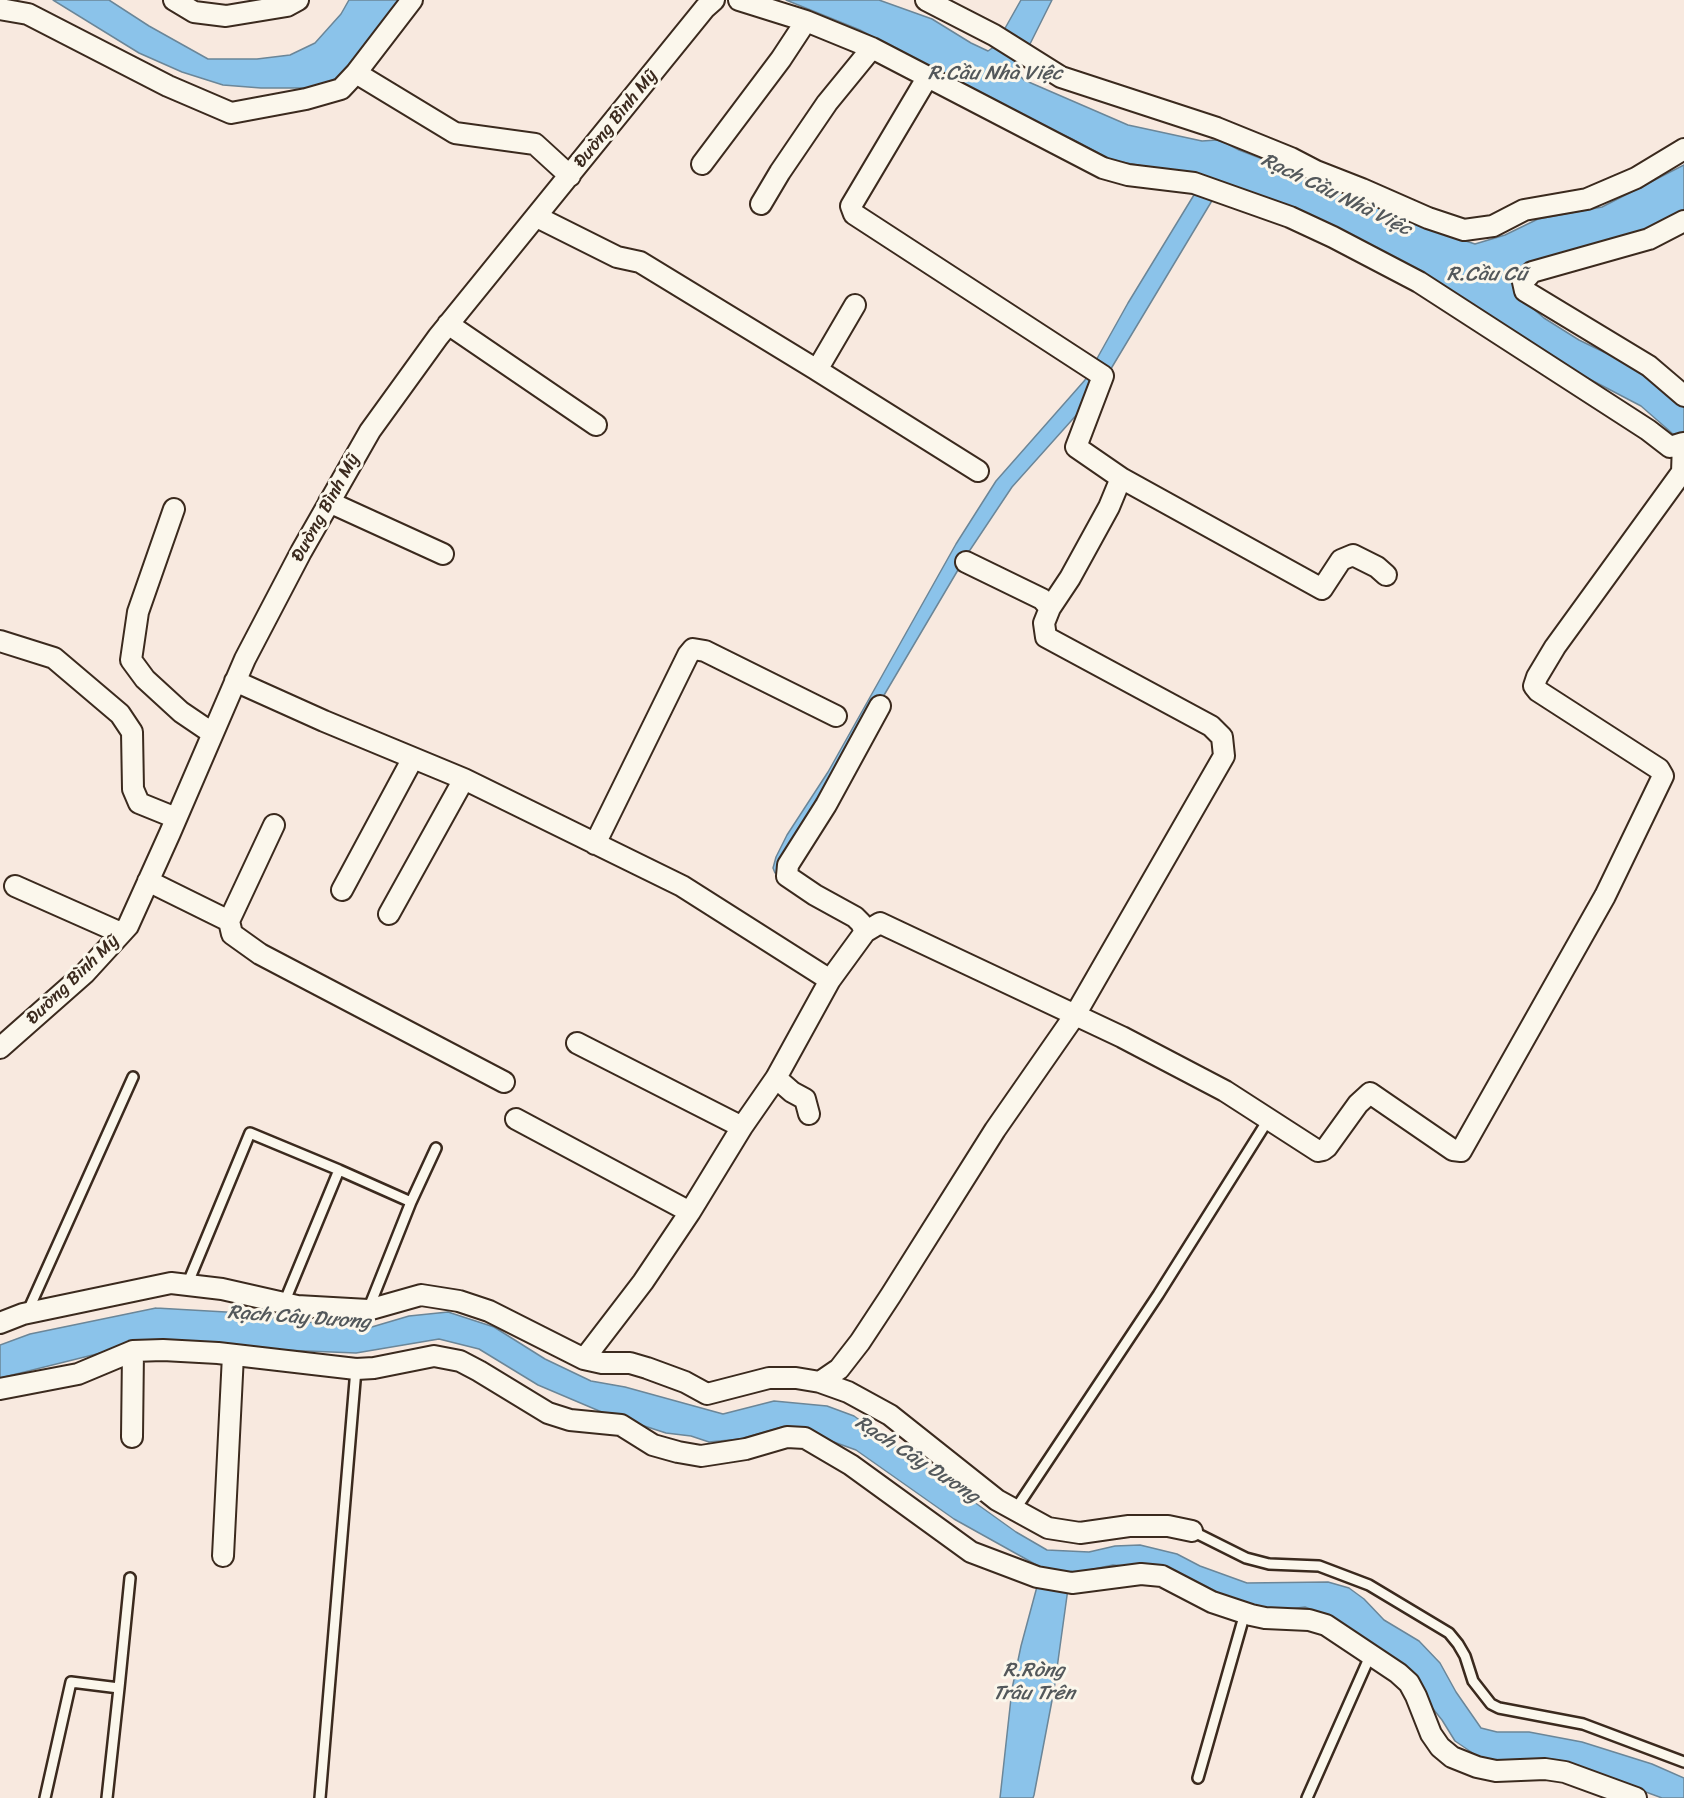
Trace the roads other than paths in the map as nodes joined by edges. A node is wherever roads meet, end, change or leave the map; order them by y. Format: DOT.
graph roads {
  1 [pos="174,0"];
  2 [pos="298,0"];
  3 [pos="412,0"];
  4 [pos="739,0"];
  5 [pos="926,0"];
  6 [pos="704,2"];
  7 [pos="0,9"];
  8 [pos="806,21"];
  9 [pos="872,48"];
  10 [pos="356,73"];
  11 [pos="927,78"];
  12 [pos="1684,149"];
  13 [pos="702,164"];
  14 [pos="570,176"];
  15 [pos="761,204"];
  16 [pos="537,217"];
  17 [pos="1684,221"];
  18 [pos="855,304"];
  19 [pos="448,324"];
  20 [pos="817,370"];
  21 [pos="1684,396"];
  22 [pos="596,425"];
  23 [pos="978,471"];
  24 [pos="1683,472"];
  25 [pos="1121,478"];
  26 [pos="329,502"];
  27 [pos="174,509"];
  28 [pos="443,555"];
  29 [pos="966,562"];
  30 [pos="1386,574"];
  31 [pos="1050,608"];
  32 [pos="0,641"];
  33 [pos="235,681"];
  34 [pos="880,706"];
  35 [pos="836,716"];
  36 [pos="212,733"];
  37 [pos="413,758"];
  38 [pos="464,779"];
  39 [pos="176,818"];
  40 [pos="274,825"];
  41 [pos="595,844"];
  42 [pos="148,881"];
  43 [pos="15,886"];
  44 [pos="342,890"];
  45 [pos="389,914"];
  46 [pos="229,921"];
  47 [pos="865,932"];
  48 [pos="121,933"];
  49 [pos="830,980"];
  50 [pos="1075,1015"];
  51 [pos="577,1043"];
  52 [pos="0,1048"];
  53 [pos="132,1077"];
  54 [pos="776,1078"];
  55 [pos="504,1082"];
  56 [pos="809,1114"];
  57 [pos="516,1119"];
  58 [pos="1268,1120"];
  59 [pos="742,1127"];
  60 [pos="436,1148"];
  61 [pos="339,1170"];
  62 [pos="411,1202"];
  63 [pos="690,1212"];
  64 [pos="188,1285"];
  65 [pos="284,1303"];
  66 [pos="368,1310"];
  67 [pos="27,1313"];
  68 [pos="0,1323"];
  69 [pos="133,1351"];
  70 [pos="232,1355"];
  71 [pos="584,1359"];
  72 [pos="356,1369"];
  73 [pos="820,1382"];
  74 [pos="0,1389"];
  75 [pos="132,1437"];
  76 [pos="1015,1510"];
  77 [pos="1192,1531"];
  78 [pos="223,1556"];
  79 [pos="130,1578"];
  80 [pos="1245,1612"];
  81 [pos="1370,1656"];
  82 [pos="119,1688"];
  83 [pos="1684,1762"];
  84 [pos="1198,1778"];
  85 [pos="45,1798"];
  86 [pos="107,1798"];
  87 [pos="320,1798"];
  88 [pos="1306,1798"];
  89 [pos="1636,1798"];
  1 -- 2 [label="street"];
  3 -- 10 [label="street"];
  4 -- 8 [label="street"];
  5 -- 12 [label="street"];
  6 -- 14 [label="street, Đường Bình Mỹ"];
  7 -- 10 [label="street"];
  8 -- 9 [label="street"];
  8 -- 13 [label="street"];
  9 -- 11 [label="street"];
  9 -- 15 [label="street"];
  10 -- 14 [label="street"];
  11 -- 24 [label="street"];
  11 -- 25 [label="street"];
  14 -- 16 [label="street, Đường Bình Mỹ"];
  16 -- 19 [label="street, Đường Bình Mỹ"];
  16 -- 20 [label="street"];
  17 -- 21 [label="street"];
  18 -- 20 [label="street"];
  19 -- 22 [label="street"];
  19 -- 26 [label="street, Đường Bình Mỹ"];
  20 -- 23 [label="street"];
  24 -- 58 [label="street"];
  25 -- 30 [label="street"];
  25 -- 31 [label="street"];
  26 -- 28 [label="street"];
  26 -- 33 [label="street, Đường Bình Mỹ"];
  27 -- 36 [label="street"];
  29 -- 31 [label="street"];
  31 -- 50 [label="street"];
  32 -- 39 [label="street"];
  33 -- 36 [label="street, Đường Bình Mỹ"];
  33 -- 37 [label="street"];
  34 -- 47 [label="street"];
  35 -- 41 [label="street"];
  36 -- 39 [label="street, Đường Bình Mỹ"];
  37 -- 38 [label="street"];
  37 -- 44 [label="street"];
  38 -- 41 [label="street"];
  38 -- 45 [label="street"];
  39 -- 42 [label="street, Đường Bình Mỹ"];
  40 -- 46 [label="street"];
  41 -- 49 [label="street"];
  42 -- 46 [label="street"];
  42 -- 48 [label="street, Đường Bình Mỹ"];
  43 -- 48 [label="street"];
  46 -- 55 [label="street"];
  47 -- 49 [label="street"];
  47 -- 50 [label="street"];
  48 -- 52 [label="street, Đường Bình Mỹ"];
  49 -- 54 [label="street"];
  50 -- 58 [label="street"];
  50 -- 73 [label="street"];
  51 -- 59 [label="street"];
  53 -- 67 [label="lane"];
  54 -- 56 [label="street"];
  54 -- 59 [label="street"];
  57 -- 63 [label="street"];
  58 -- 76 [label="lane"];
  59 -- 63 [label="street"];
  60 -- 62 [label="lane"];
  61 -- 62 [label="lane"];
  61 -- 64 [label="lane"];
  61 -- 65 [label="lane"];
  62 -- 66 [label="lane"];
  63 -- 71 [label="street"];
  64 -- 65 [label="street"];
  64 -- 67 [label="street"];
  65 -- 66 [label="street"];
  66 -- 71 [label="street"];
  67 -- 68 [label="street"];
  69 -- 70 [label="street"];
  69 -- 74 [label="street"];
  69 -- 75 [label="street"];
  70 -- 72 [label="street"];
  70 -- 78 [label="street"];
  71 -- 73 [label="street"];
  72 -- 80 [label="street"];
  72 -- 87 [label="lane"];
  73 -- 76 [label="street"];
  76 -- 77 [label="street"];
  77 -- 83 [label="lane"];
  79 -- 82 [label="lane"];
  80 -- 81 [label="street"];
  80 -- 84 [label="lane"];
  81 -- 88 [label="lane"];
  81 -- 89 [label="street"];
  82 -- 85 [label="lane"];
  82 -- 86 [label="lane"];
}
